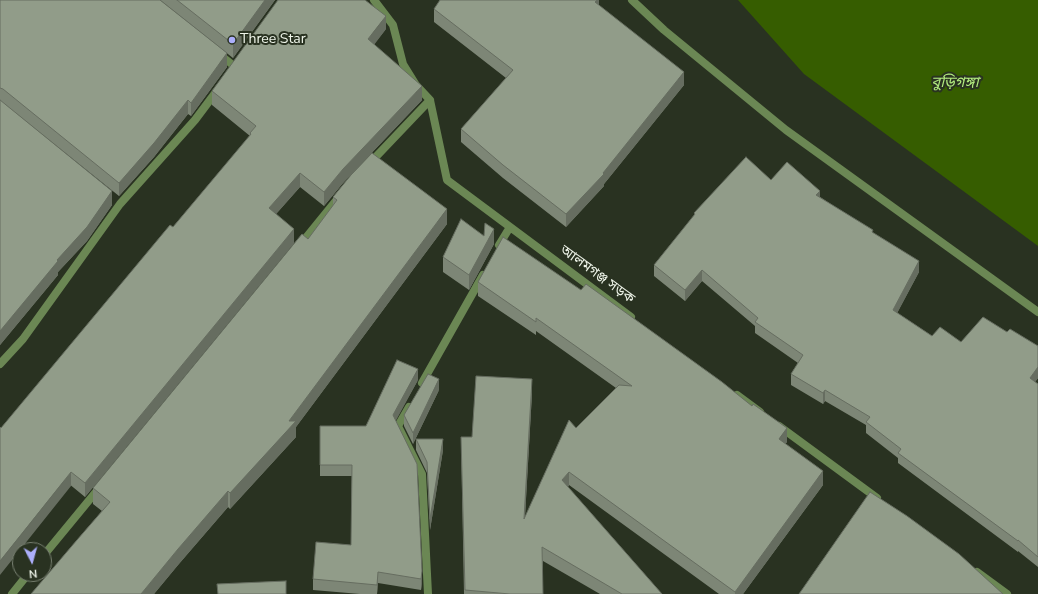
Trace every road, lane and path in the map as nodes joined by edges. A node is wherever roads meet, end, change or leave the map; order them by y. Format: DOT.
graph roads {
  1 [pos="374,0"];
  2 [pos="632,0"];
  3 [pos="210,47"];
  4 [pos="234,66"];
  5 [pos="222,83"];
  6 [pos="430,100"];
  7 [pos="363,171"];
  8 [pos="342,194"];
  9 [pos="510,227"];
  10 [pos="296,249"];
  11 [pos="494,254"];
  12 [pos="486,268"];
  13 [pos="1038,312"];
  14 [pos="637,321"];
  15 [pos="0,364"];
  16 [pos="732,392"];
  17 [pos="105,482"];
  18 [pos="886,505"];
  19 [pos="52,545"];
  20 [pos="968,566"];
  21 [pos="22,582"];
  22 [pos="12,594"];
  23 [pos="428,594"];
  24 [pos="1006,594"];
  1 -- 6 [label="street"];
  2 -- 13 [label="street"];
  3 -- 4 [label="street"];
  5 -- 15 [label="street"];
  6 -- 7 [label="street"];
  6 -- 9 [label="street, আলমগঞ্জ সড়ক"];
  8 -- 10 [label="street"];
  9 -- 11 [label="street"];
  9 -- 14 [label="street, আলমগঞ্জ সড়ক"];
  12 -- 23 [label="street"];
  16 -- 18 [label="street"];
  17 -- 19 [label="street"];
  20 -- 24 [label="street"];
  21 -- 22 [label="street"];
}
